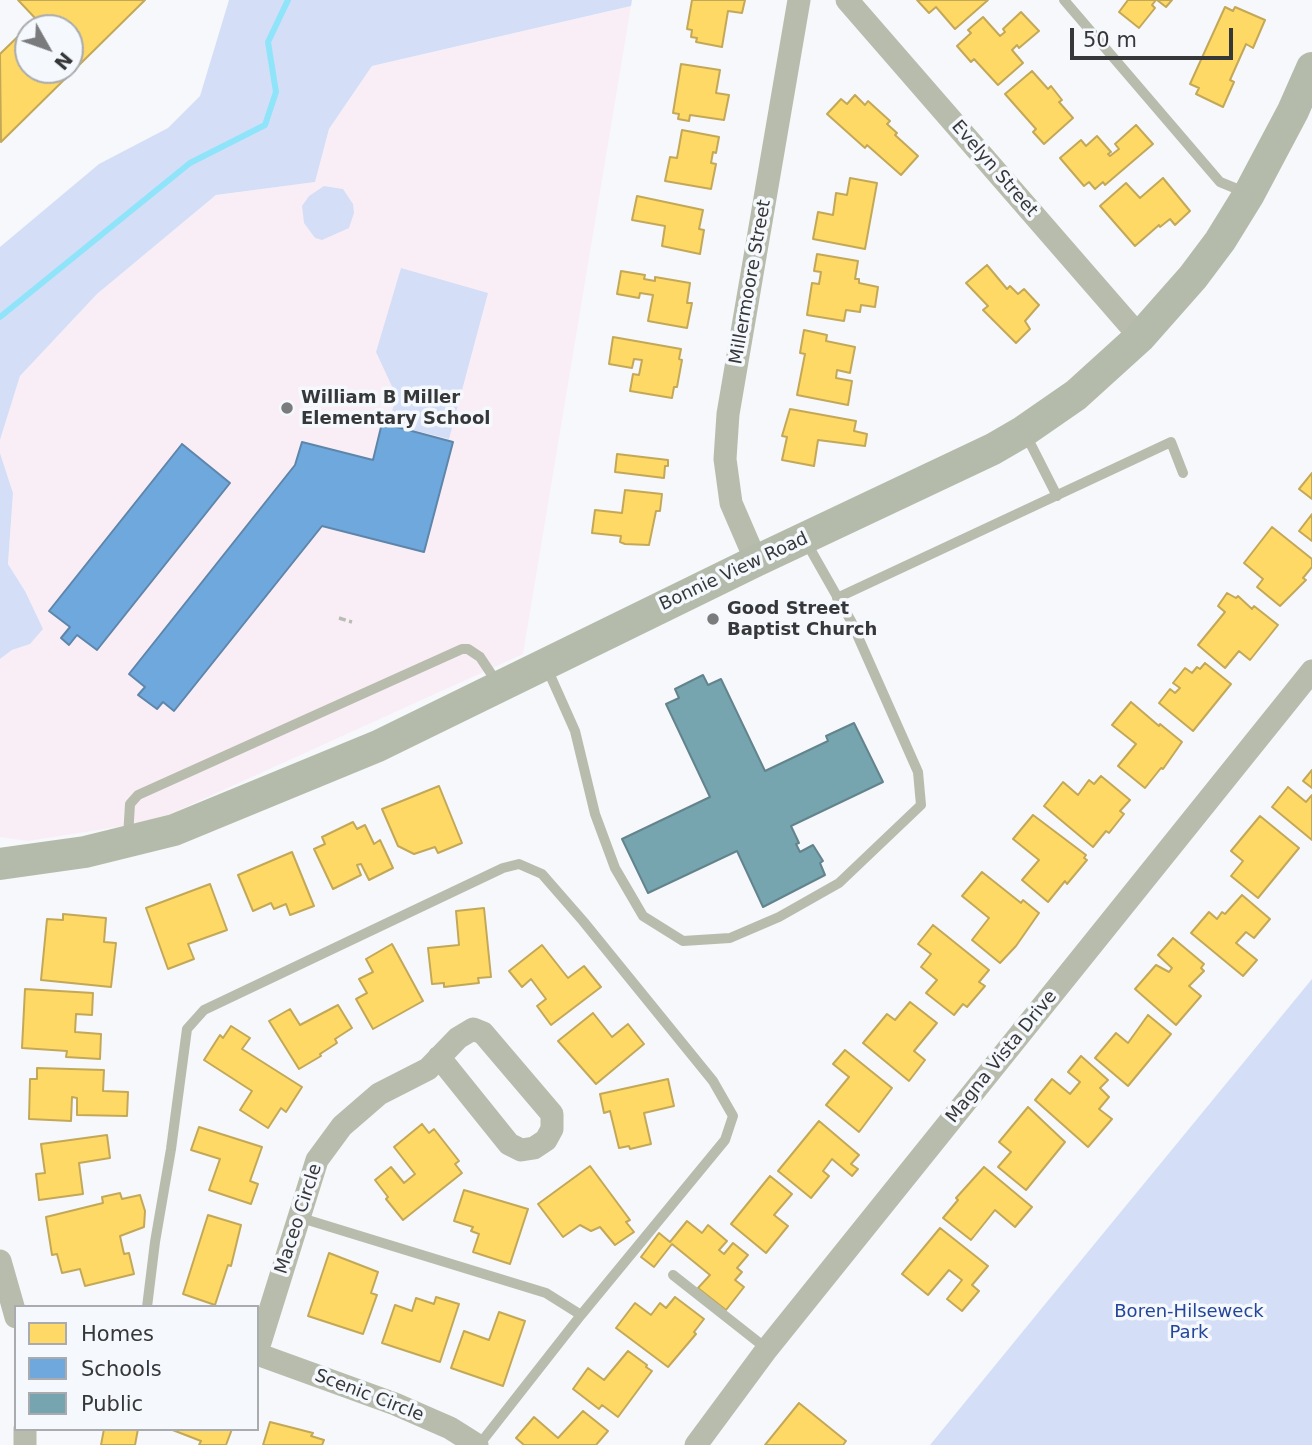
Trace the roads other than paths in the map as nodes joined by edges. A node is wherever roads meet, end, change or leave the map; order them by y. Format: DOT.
graph roads {
  1 [pos="799,0"];
  2 [pos="847,0"];
  3 [pos="1064,0"];
  4 [pos="1312,68"];
  5 [pos="1249,194"];
  6 [pos="1140,337"];
  7 [pos="1024,431"];
  8 [pos="1183,473"];
  9 [pos="1057,496"];
  10 [pos="805,539"];
  11 [pos="756,561"];
  12 [pos="837,598"];
  13 [pos="545,663"];
  14 [pos="1312,671"];
  15 [pos="499,686"];
  16 [pos="128,842"];
  17 [pos="0,864"];
  18 [pos="439,1057"];
  19 [pos="298,1217"];
  20 [pos="0,1261"];
  21 [pos="673,1275"];
  22 [pos="147,1305"];
  23 [pos="14,1310"];
  24 [pos="582,1315"];
  25 [pos="259,1346"];
  26 [pos="767,1349"];
  27 [pos="259,1354"];
  28 [pos="478,1445"];
  29 [pos="696,1445"];
  1 -- 11 [label="street, Millermoore Street"];
  2 -- 6 [label="street, Evelyn Street"];
  3 -- 5 [label="lane"];
  4 -- 5 [label="street, Bonnie View Road"];
  5 -- 6 [label="street, Bonnie View Road"];
  6 -- 7 [label="street, Bonnie View Road"];
  7 -- 9 [label="lane"];
  7 -- 10 [label="street, Bonnie View Road"];
  8 -- 9 [label="lane"];
  9 -- 12 [label="lane"];
  10 -- 11 [label="street, Bonnie View Road"];
  10 -- 12 [label="lane"];
  11 -- 13 [label="street, Bonnie View Road"];
  12 -- 13 [label="lane"];
  13 -- 15 [label="street, Bonnie View Road"];
  14 -- 26 [label="street, Magna Vista Drive"];
  15 -- 16 [label="street, Bonnie View Road"];
  15 -- 16 [label="lane"];
  16 -- 17 [label="street, Bonnie View Road"];
  18 -- 18 [label="street, Maceo Circle"];
  18 -- 19 [label="street, Maceo Circle"];
  19 -- 24 [label="lane"];
  19 -- 25 [label="street, Maceo Circle"];
  20 -- 23 [label="street"];
  21 -- 26 [label="lane"];
  22 -- 24 [label="lane"];
  24 -- 28 [label="lane"];
  26 -- 29 [label="street, Magna Vista Drive"];
  27 -- 28 [label="street, Scenic Circle"];
}
